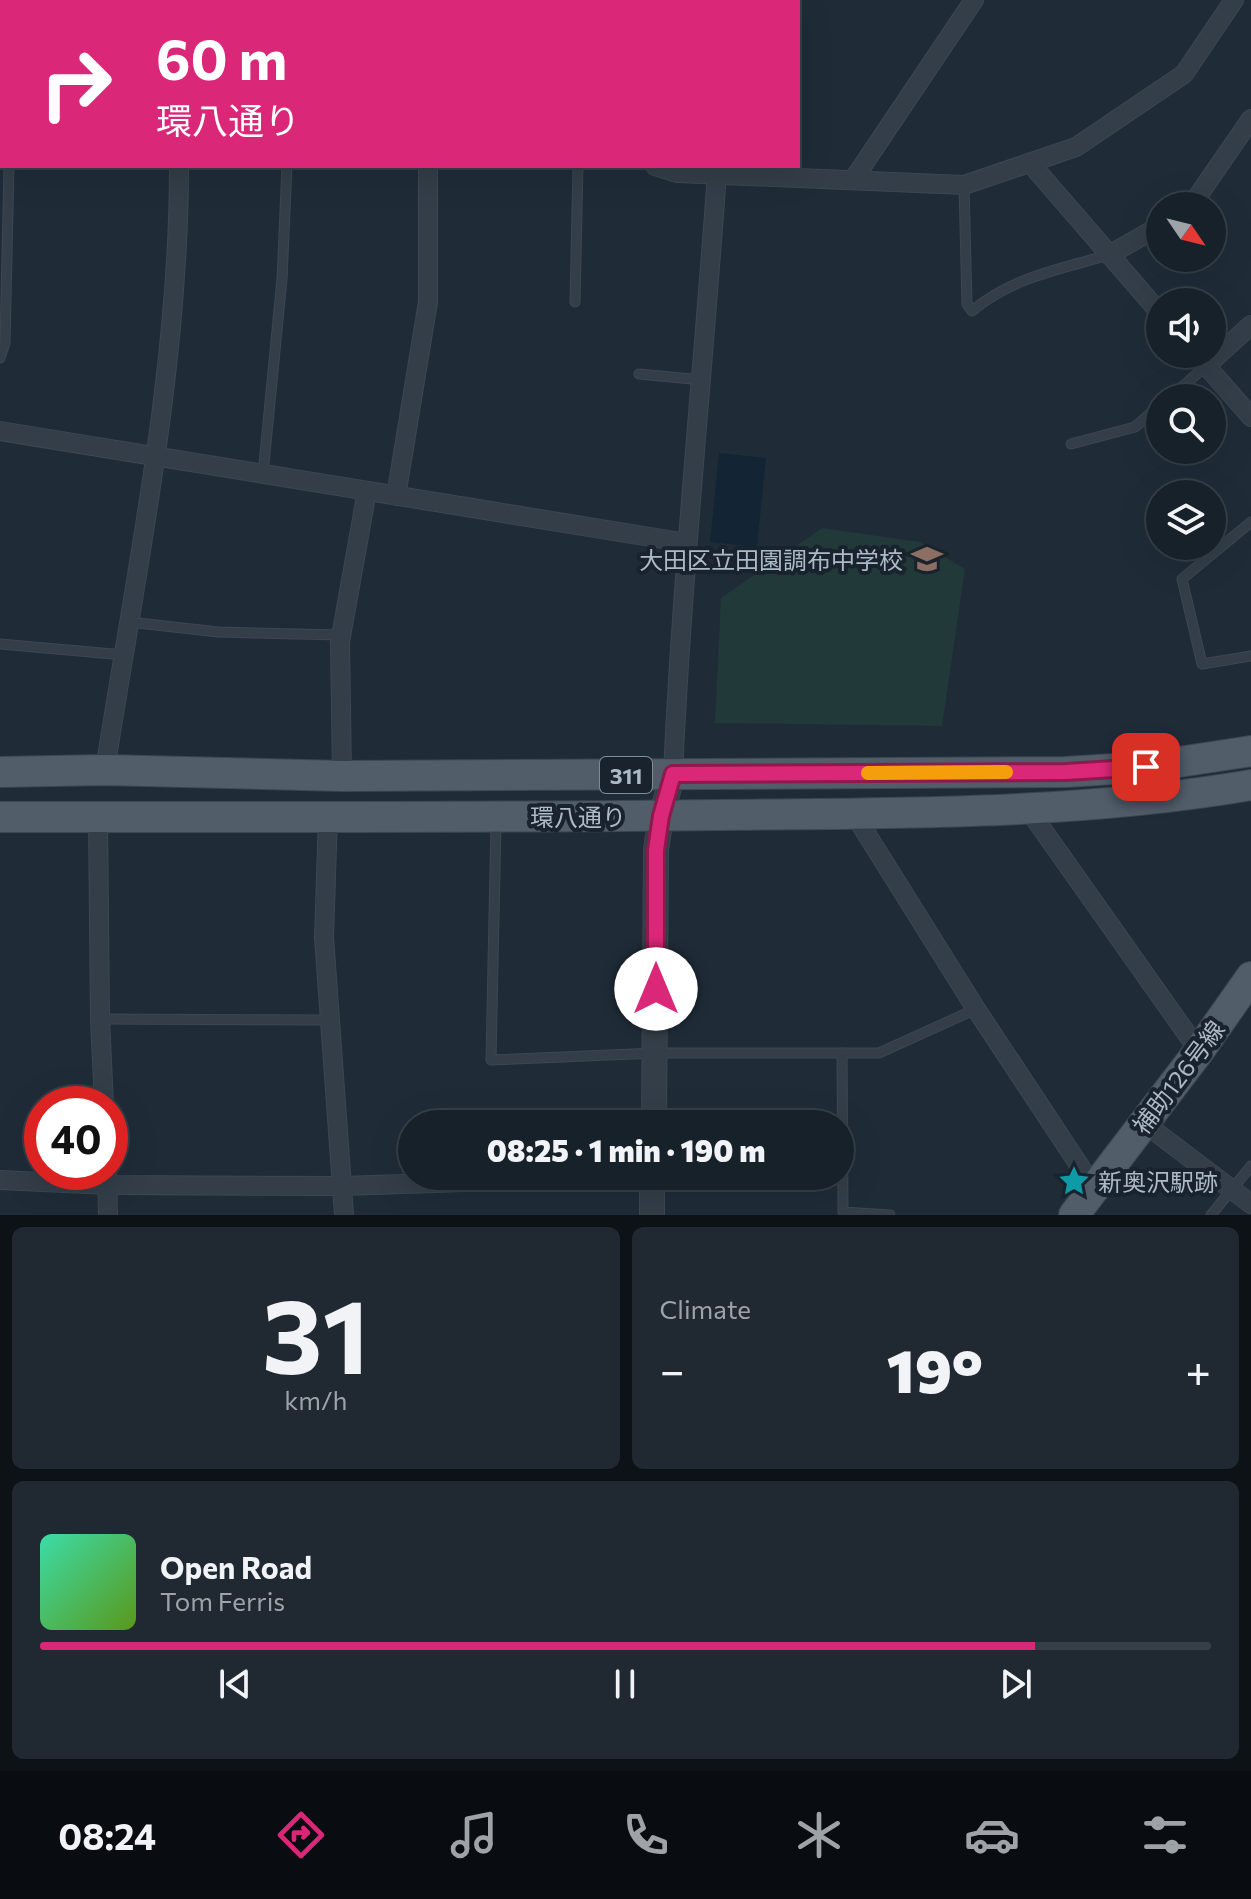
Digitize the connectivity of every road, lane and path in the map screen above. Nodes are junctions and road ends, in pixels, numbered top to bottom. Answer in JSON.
{"nodes":[{"id":1,"x":974,"y":0,"type":"edge"},
{"id":2,"x":1234,"y":0,"type":"edge"},
{"id":3,"x":1251,"y":119,"type":"edge"},
{"id":4,"x":1031,"y":164,"type":"junction"},
{"id":5,"x":9,"y":168,"type":"edge"},
{"id":6,"x":179,"y":168,"type":"edge"},
{"id":7,"x":287,"y":168,"type":"edge"},
{"id":8,"x":428,"y":168,"type":"edge"},
{"id":9,"x":578,"y":168,"type":"edge"},
{"id":10,"x":661,"y":168,"type":"edge"},
{"id":11,"x":717,"y":173,"type":"junction"},
{"id":12,"x":853,"y":180,"type":"junction"},
{"id":13,"x":964,"y":185,"type":"junction"},
{"id":14,"x":1201,"y":192,"type":"edge"},
{"id":15,"x":1146,"y":234,"type":"edge"},
{"id":16,"x":1109,"y":255,"type":"junction"},
{"id":17,"x":1146,"y":297,"type":"edge"},
{"id":18,"x":575,"y":302,"type":"dead end"},
{"id":19,"x":1251,"y":325,"type":"edge"},
{"id":20,"x":1226,"y":342,"type":"edge"},
{"id":21,"x":0,"y":358,"type":"edge"},
{"id":22,"x":1194,"y":368,"type":"edge"},
{"id":23,"x":1208,"y":368,"type":"edge"},
{"id":24,"x":639,"y":374,"type":"dead end"},
{"id":25,"x":702,"y":380,"type":"junction"},
{"id":26,"x":1181,"y":384,"type":"edge"},
{"id":27,"x":1146,"y":417,"type":"edge"},
{"id":28,"x":1251,"y":417,"type":"edge"},
{"id":29,"x":0,"y":431,"type":"edge"},
{"id":30,"x":1071,"y":444,"type":"dead end"},
{"id":31,"x":156,"y":457,"type":"junction"},
{"id":32,"x":263,"y":474,"type":"junction"},
{"id":33,"x":367,"y":491,"type":"junction"},
{"id":34,"x":396,"y":496,"type":"junction"},
{"id":35,"x":1251,"y":522,"type":"edge"},
{"id":36,"x":687,"y":543,"type":"junction"},
{"id":37,"x":129,"y":622,"type":"junction"},
{"id":38,"x":341,"y":635,"type":"junction"},
{"id":39,"x":0,"y":644,"type":"edge"},
{"id":40,"x":124,"y":655,"type":"junction"},
{"id":41,"x":1251,"y":656,"type":"edge"},
{"id":42,"x":1251,"y":751,"type":"edge"},
{"id":43,"x":105,"y":770,"type":"junction"},
{"id":44,"x":0,"y":772,"type":"edge"},
{"id":45,"x":673,"y":774,"type":"junction"},
{"id":46,"x":342,"y":776,"type":"junction"},
{"id":47,"x":1251,"y":785,"type":"edge"},
{"id":48,"x":1028,"y":809,"type":"junction"},
{"id":49,"x":854,"y":814,"type":"junction"},
{"id":50,"x":328,"y":816,"type":"junction"},
{"id":51,"x":496,"y":816,"type":"junction"},
{"id":52,"x":661,"y":816,"type":"junction"},
{"id":53,"x":0,"y":817,"type":"edge"},
{"id":54,"x":98,"y":817,"type":"junction"},
{"id":55,"x":1251,"y":977,"type":"edge"},
{"id":56,"x":976,"y":1009,"type":"junction"},
{"id":57,"x":100,"y":1019,"type":"junction"},
{"id":58,"x":329,"y":1020,"type":"junction"},
{"id":59,"x":1199,"y":1051,"type":"junction"},
{"id":60,"x":656,"y":1053,"type":"junction"},
{"id":61,"x":842,"y":1053,"type":"junction"},
{"id":62,"x":103,"y":1086,"type":"edge"},
{"id":63,"x":654,"y":1110,"type":"edge"},
{"id":64,"x":1144,"y":1123,"type":"junction"},
{"id":65,"x":1251,"y":1166,"type":"edge"},
{"id":66,"x":0,"y":1180,"type":"edge"},
{"id":67,"x":24,"y":1180,"type":"edge"},
{"id":68,"x":128,"y":1180,"type":"edge"},
{"id":69,"x":398,"y":1184,"type":"edge"},
{"id":70,"x":342,"y":1186,"type":"junction"},
{"id":71,"x":1095,"y":1189,"type":"junction"},
{"id":72,"x":107,"y":1190,"type":"edge"},
{"id":73,"x":650,"y":1190,"type":"edge"},
{"id":74,"x":1232,"y":1190,"type":"junction"},
{"id":75,"x":1251,"y":1204,"type":"edge"},
{"id":76,"x":108,"y":1215,"type":"edge"},
{"id":77,"x":344,"y":1215,"type":"edge"},
{"id":78,"x":652,"y":1215,"type":"edge"},
{"id":79,"x":890,"y":1215,"type":"edge"},
{"id":80,"x":1074,"y":1215,"type":"edge"},
{"id":81,"x":1211,"y":1215,"type":"edge"}],
"edges":[{"from":1,"to":12,"type":"street"},
{"from":2,"to":4,"type":"street"},
{"from":3,"to":14,"type":"street"},
{"from":4,"to":13,"type":"street"},
{"from":4,"to":16,"type":"street"},
{"from":5,"to":21,"type":"lane"},
{"from":6,"to":31,"type":"street"},
{"from":7,"to":32,"type":"lane"},
{"from":8,"to":34,"type":"street"},
{"from":9,"to":18,"type":"lane"},
{"from":10,"to":11,"type":"street"},
{"from":11,"to":12,"type":"street"},
{"from":11,"to":25,"type":"street"},
{"from":12,"to":13,"type":"street"},
{"from":13,"to":16,"type":"lane"},
{"from":15,"to":16,"type":"street"},
{"from":16,"to":17,"type":"street"},
{"from":19,"to":20,"type":"street"},
{"from":22,"to":26,"type":"lane"},
{"from":23,"to":28,"type":"street"},
{"from":24,"to":25,"type":"lane"},
{"from":25,"to":36,"type":"street"},
{"from":27,"to":30,"type":"lane"},
{"from":29,"to":31,"type":"street"},
{"from":31,"to":32,"type":"street"},
{"from":31,"to":37,"type":"street"},
{"from":32,"to":33,"type":"street"},
{"from":33,"to":34,"type":"street"},
{"from":33,"to":38,"type":"street"},
{"from":34,"to":36,"type":"street"},
{"from":35,"to":41,"type":"lane"},
{"from":36,"to":45,"type":"street"},
{"from":37,"to":38,"type":"lane"},
{"from":37,"to":40,"type":"street"},
{"from":38,"to":46,"type":"street"},
{"from":39,"to":40,"type":"lane"},
{"from":40,"to":43,"type":"street"},
{"from":42,"to":45,"type":"main road","name":"環八通り","number":"311"},
{"from":43,"to":44,"type":"main road","name":"環八通り","number":"311"},
{"from":43,"to":46,"type":"main road","name":"環八通り","number":"311"},
{"from":45,"to":46,"type":"main road","name":"環八通り","number":"311"},
{"from":45,"to":52,"type":"street"},
{"from":47,"to":48,"type":"main road","name":"環八通り","number":"311"},
{"from":48,"to":49,"type":"main road","name":"環八通り","number":"311"},
{"from":48,"to":59,"type":"street"},
{"from":49,"to":52,"type":"main road","name":"環八通り","number":"311"},
{"from":49,"to":56,"type":"street"},
{"from":50,"to":51,"type":"main road","name":"環八通り","number":"311"},
{"from":50,"to":54,"type":"main road","name":"環八通り","number":"311"},
{"from":50,"to":58,"type":"street"},
{"from":51,"to":52,"type":"main road","name":"環八通り","number":"311"},
{"from":51,"to":60,"type":"lane"},
{"from":52,"to":60,"type":"street"},
{"from":53,"to":54,"type":"main road","name":"環八通り","number":"311"},
{"from":54,"to":57,"type":"street"},
{"from":55,"to":59,"type":"main road","name":"補助126号線"},
{"from":56,"to":61,"type":"lane"},
{"from":56,"to":71,"type":"street"},
{"from":57,"to":58,"type":"lane"},
{"from":57,"to":62,"type":"street"},
{"from":58,"to":70,"type":"street"},
{"from":59,"to":64,"type":"main road","name":"補助126号線"},
{"from":60,"to":61,"type":"lane"},
{"from":60,"to":63,"type":"street"},
{"from":61,"to":79,"type":"lane"},
{"from":64,"to":71,"type":"main road","name":"補助126号線"},
{"from":64,"to":74,"type":"street"},
{"from":65,"to":74,"type":"lane"},
{"from":66,"to":67,"type":"street"},
{"from":68,"to":70,"type":"street"},
{"from":69,"to":70,"type":"street"},
{"from":70,"to":77,"type":"street"},
{"from":71,"to":80,"type":"main road","name":"補助126号線"},
{"from":72,"to":76,"type":"street"},
{"from":73,"to":78,"type":"street"},
{"from":74,"to":75,"type":"street"},
{"from":74,"to":81,"type":"lane"}]}
